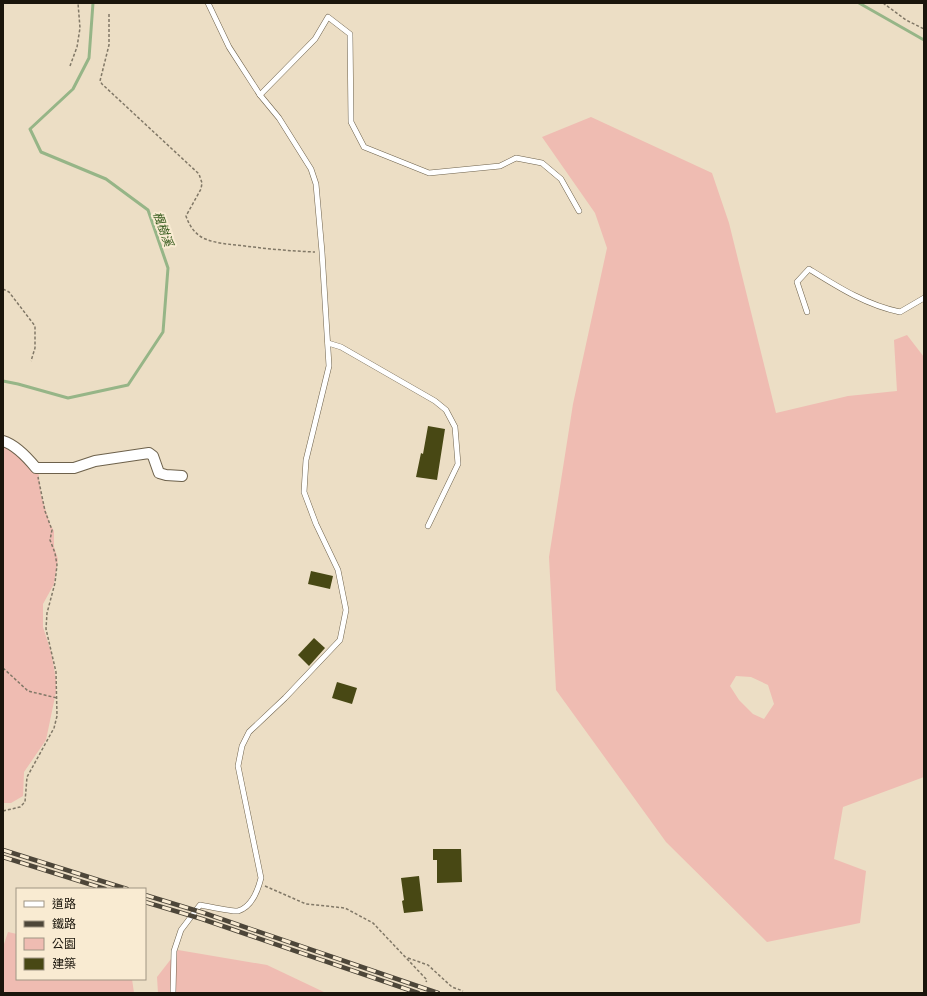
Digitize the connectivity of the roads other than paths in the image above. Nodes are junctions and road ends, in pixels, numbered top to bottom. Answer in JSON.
{"nodes":[{"id":1,"x":208,"y":3,"type":"edge"},
{"id":2,"x":260,"y":95,"type":"junction"},
{"id":3,"x":579,"y":211,"type":"dead end"},
{"id":4,"x":924,"y":298,"type":"edge"},
{"id":5,"x":807,"y":312,"type":"dead end"},
{"id":6,"x":328,"y":343,"type":"junction"},
{"id":7,"x":3,"y":441,"type":"edge"},
{"id":8,"x":182,"y":476,"type":"dead end"},
{"id":9,"x":428,"y":526,"type":"dead end"},
{"id":10,"x":173,"y":993,"type":"edge"}],
"edges":[{"from":1,"to":2,"type":"lane"},
{"from":2,"to":3,"type":"lane"},
{"from":2,"to":6,"type":"lane"},
{"from":4,"to":5,"type":"lane"},
{"from":6,"to":9,"type":"lane"},
{"from":6,"to":10,"type":"lane"},
{"from":7,"to":8,"type":"street"}]}
